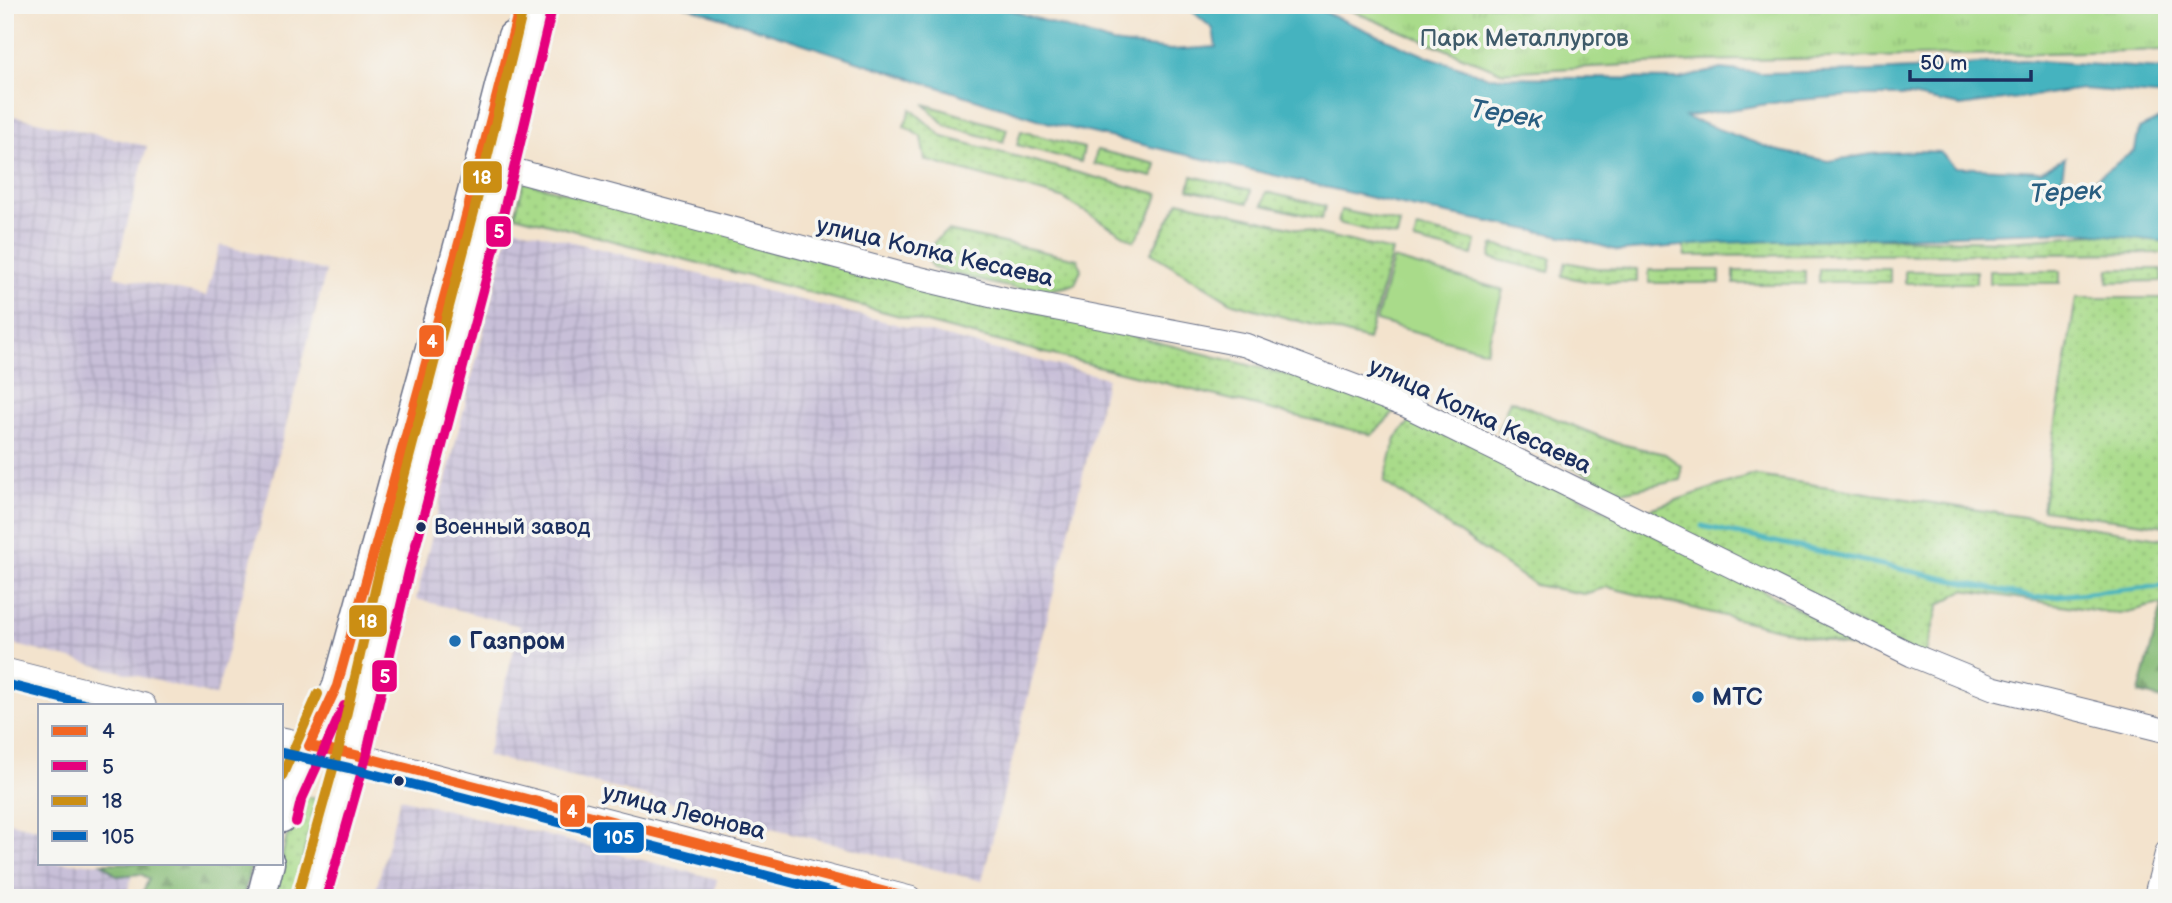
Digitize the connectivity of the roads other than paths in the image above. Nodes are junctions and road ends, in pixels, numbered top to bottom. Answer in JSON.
{"nodes":[{"id":1,"x":520,"y":5,"type":"edge"},
{"id":2,"x":538,"y":5,"type":"edge"},
{"id":3,"x":499,"y":166,"type":"junction"},
{"id":4,"x":5,"y":670,"type":"edge"},
{"id":5,"x":140,"y":704,"type":"edge"},
{"id":6,"x":2167,"y":730,"type":"edge"},
{"id":7,"x":284,"y":740,"type":"edge"},
{"id":8,"x":309,"y":746,"type":"junction"},
{"id":9,"x":352,"y":754,"type":"junction"},
{"id":10,"x":284,"y":811,"type":"edge"},
{"id":11,"x":2167,"y":852,"type":"edge"},
{"id":12,"x":270,"y":864,"type":"edge"},
{"id":13,"x":261,"y":898,"type":"edge"},
{"id":14,"x":311,"y":898,"type":"edge"},
{"id":15,"x":910,"y":898,"type":"edge"},
{"id":16,"x":2155,"y":898,"type":"edge"}],
"edges":[{"from":1,"to":8,"type":"main road"},
{"from":2,"to":3,"type":"main road"},
{"from":3,"to":6,"type":"street","name":"улица Колка Кесаева"},
{"from":3,"to":9,"type":"main road"},
{"from":4,"to":5,"type":"street"},
{"from":7,"to":8,"type":"street","name":"улица Леонова"},
{"from":8,"to":9,"type":"street","name":"улица Леонова"},
{"from":8,"to":10,"type":"main road"},
{"from":9,"to":14,"type":"main road"},
{"from":9,"to":15,"type":"street","name":"улица Леонова"},
{"from":11,"to":16,"type":"street"},
{"from":12,"to":13,"type":"main road"}]}
